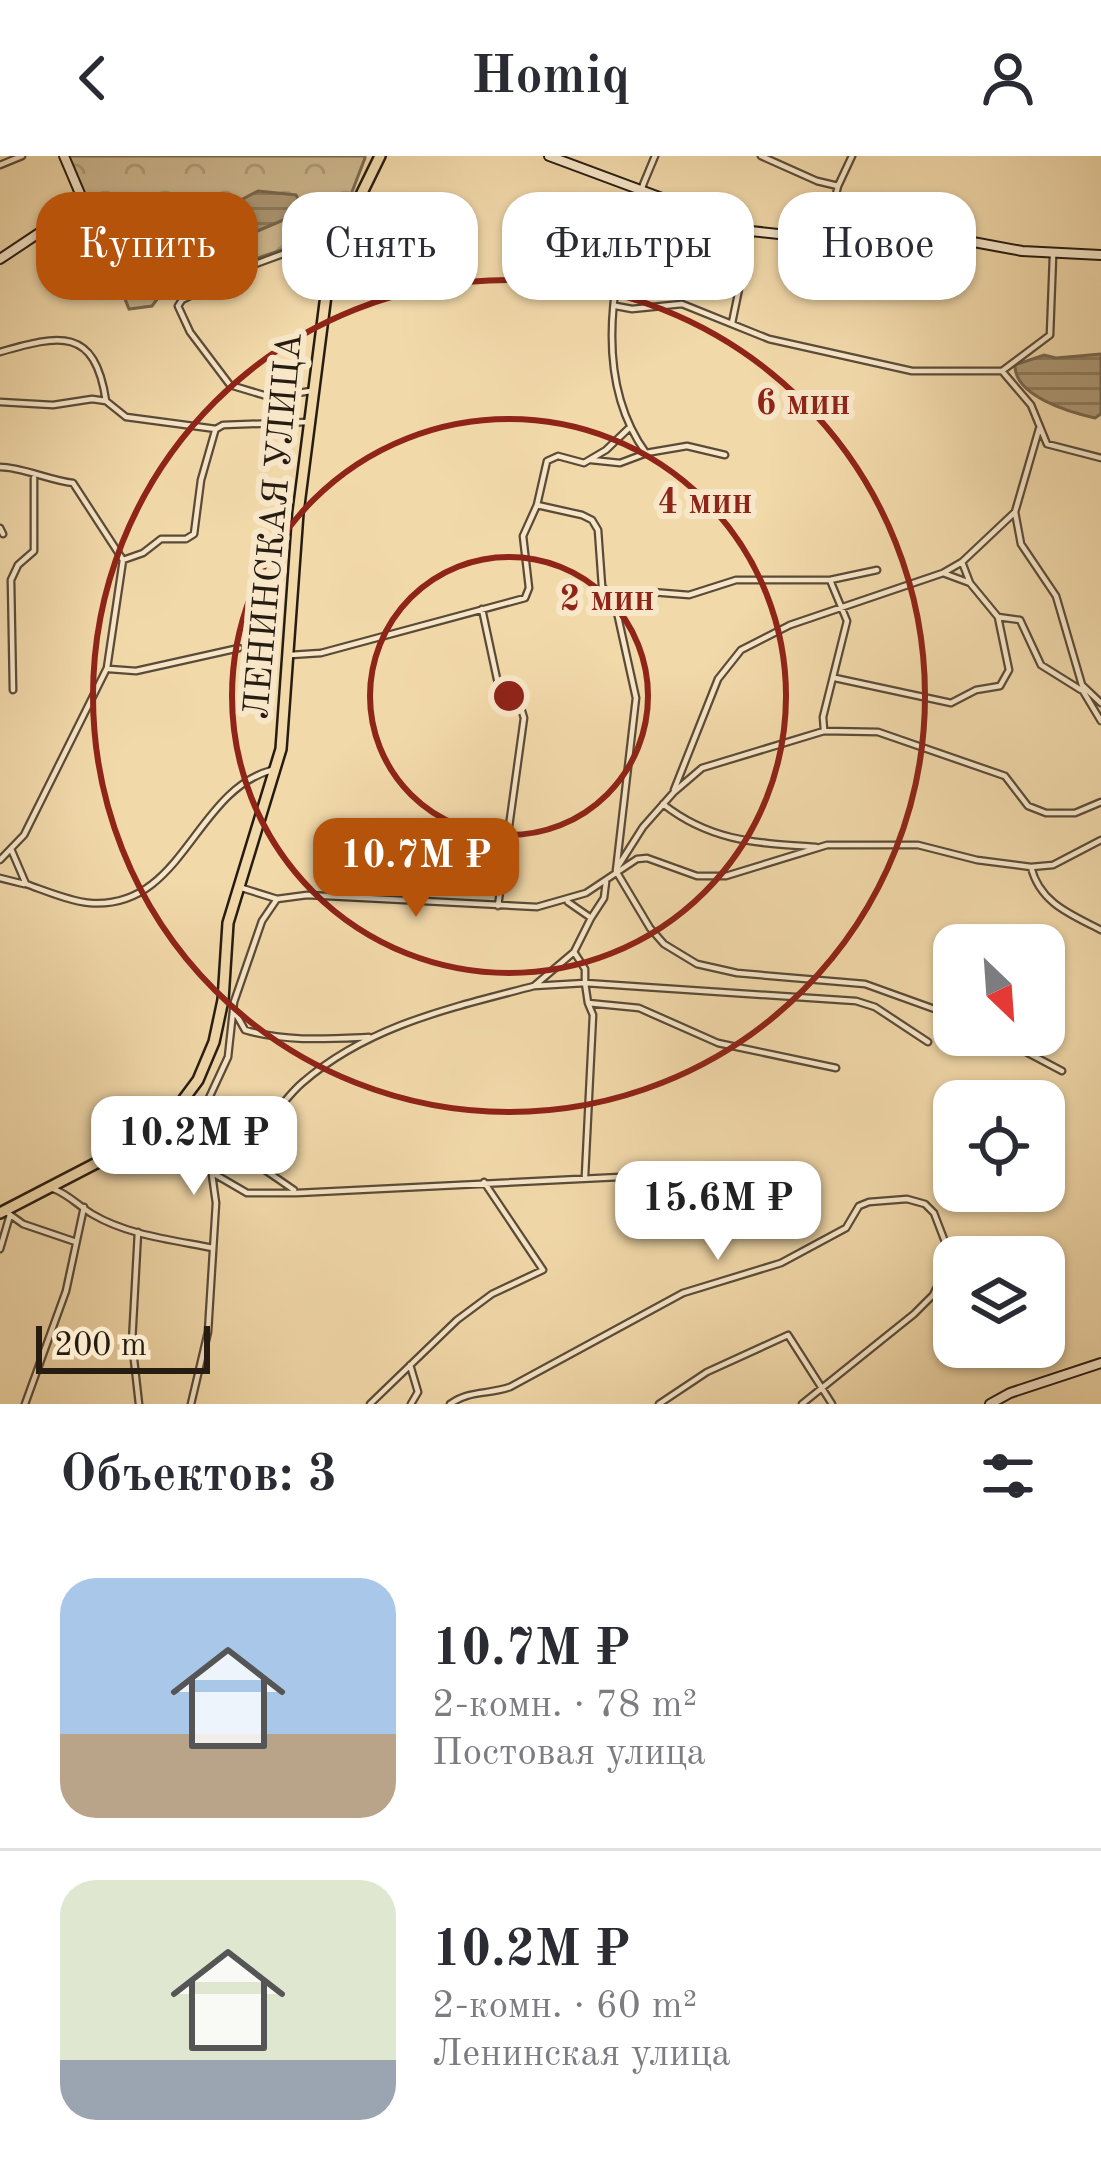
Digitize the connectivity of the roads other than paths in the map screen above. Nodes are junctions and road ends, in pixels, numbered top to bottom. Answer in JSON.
{"nodes":[{"id":1,"x":22,"y":156,"type":"edge"},
{"id":2,"x":64,"y":156,"type":"edge"},
{"id":3,"x":380,"y":156,"type":"edge"},
{"id":4,"x":549,"y":156,"type":"edge"},
{"id":5,"x":655,"y":156,"type":"edge"},
{"id":6,"x":761,"y":156,"type":"edge"},
{"id":7,"x":852,"y":156,"type":"edge"},
{"id":8,"x":0,"y":165,"type":"edge"},
{"id":9,"x":838,"y":186,"type":"junction"},
{"id":10,"x":640,"y":190,"type":"junction"},
{"id":11,"x":362,"y":192,"type":"edge"},
{"id":12,"x":645,"y":192,"type":"edge"},
{"id":13,"x":837,"y":192,"type":"edge"},
{"id":14,"x":976,"y":241,"type":"edge"},
{"id":15,"x":1053,"y":254,"type":"junction"},
{"id":16,"x":282,"y":255,"type":"edge"},
{"id":17,"x":1101,"y":255,"type":"edge"},
{"id":18,"x":0,"y":260,"type":"edge"},
{"id":19,"x":325,"y":300,"type":"edge"},
{"id":20,"x":738,"y":300,"type":"edge"},
{"id":21,"x":616,"y":306,"type":"junction"},
{"id":22,"x":733,"y":323,"type":"junction"},
{"id":23,"x":0,"y":352,"type":"edge"},
{"id":24,"x":1002,"y":371,"type":"junction"},
{"id":25,"x":311,"y":391,"type":"junction"},
{"id":26,"x":106,"y":401,"type":"junction"},
{"id":27,"x":0,"y":402,"type":"edge"},
{"id":28,"x":308,"y":422,"type":"junction"},
{"id":29,"x":628,"y":428,"type":"junction"},
{"id":30,"x":215,"y":429,"type":"junction"},
{"id":31,"x":1039,"y":430,"type":"junction"},
{"id":32,"x":646,"y":453,"type":"junction"},
{"id":33,"x":725,"y":455,"type":"dead end"},
{"id":34,"x":1101,"y":458,"type":"edge"},
{"id":35,"x":591,"y":460,"type":"junction"},
{"id":36,"x":0,"y":467,"type":"edge"},
{"id":37,"x":34,"y":478,"type":"junction"},
{"id":38,"x":537,"y":505,"type":"junction"},
{"id":39,"x":1015,"y":512,"type":"junction"},
{"id":40,"x":123,"y":560,"type":"junction"},
{"id":41,"x":962,"y":562,"type":"junction"},
{"id":42,"x":877,"y":570,"type":"dead end"},
{"id":43,"x":943,"y":573,"type":"junction"},
{"id":44,"x":830,"y":580,"type":"junction"},
{"id":45,"x":970,"y":584,"type":"junction"},
{"id":46,"x":615,"y":603,"type":"junction"},
{"id":47,"x":482,"y":608,"type":"junction"},
{"id":48,"x":843,"y":609,"type":"junction"},
{"id":49,"x":998,"y":616,"type":"junction"},
{"id":50,"x":239,"y":648,"type":"dead end"},
{"id":51,"x":290,"y":655,"type":"junction"},
{"id":52,"x":106,"y":668,"type":"junction"},
{"id":53,"x":835,"y":679,"type":"junction"},
{"id":54,"x":1082,"y":688,"type":"junction"},
{"id":55,"x":13,"y":691,"type":"dead end"},
{"id":56,"x":1101,"y":703,"type":"edge"},
{"id":57,"x":1101,"y":721,"type":"edge"},
{"id":58,"x":824,"y":730,"type":"junction"},
{"id":59,"x":278,"y":768,"type":"junction"},
{"id":60,"x":674,"y":792,"type":"junction"},
{"id":61,"x":1101,"y":802,"type":"edge"},
{"id":62,"x":663,"y":804,"type":"junction"},
{"id":63,"x":1101,"y":840,"type":"edge"},
{"id":64,"x":817,"y":848,"type":"junction"},
{"id":65,"x":11,"y":849,"type":"junction"},
{"id":66,"x":0,"y":860,"type":"edge"},
{"id":67,"x":1031,"y":867,"type":"junction"},
{"id":68,"x":616,"y":871,"type":"junction"},
{"id":69,"x":0,"y":878,"type":"edge"},
{"id":70,"x":606,"y":882,"type":"junction"},
{"id":71,"x":26,"y":884,"type":"junction"},
{"id":72,"x":238,"y":887,"type":"junction"},
{"id":73,"x":277,"y":899,"type":"junction"},
{"id":74,"x":566,"y":900,"type":"junction"},
{"id":75,"x":498,"y":906,"type":"junction"},
{"id":76,"x":591,"y":918,"type":"junction"},
{"id":77,"x":1101,"y":930,"type":"edge"},
{"id":78,"x":574,"y":952,"type":"junction"},
{"id":79,"x":585,"y":983,"type":"junction"},
{"id":80,"x":534,"y":986,"type":"junction"},
{"id":81,"x":229,"y":1001,"type":"junction"},
{"id":82,"x":587,"y":1003,"type":"junction"},
{"id":83,"x":933,"y":1008,"type":"edge"},
{"id":84,"x":232,"y":1030,"type":"junction"},
{"id":85,"x":369,"y":1036,"type":"junction"},
{"id":86,"x":214,"y":1042,"type":"junction"},
{"id":87,"x":928,"y":1042,"type":"dead end"},
{"id":88,"x":1041,"y":1056,"type":"edge"},
{"id":89,"x":836,"y":1068,"type":"dead end"},
{"id":90,"x":1062,"y":1071,"type":"dead end"},
{"id":91,"x":203,"y":1111,"type":"junction"},
{"id":92,"x":259,"y":1133,"type":"junction"},
{"id":93,"x":209,"y":1141,"type":"junction"},
{"id":94,"x":137,"y":1142,"type":"junction"},
{"id":95,"x":173,"y":1144,"type":"junction"},
{"id":96,"x":211,"y":1172,"type":"junction"},
{"id":97,"x":585,"y":1178,"type":"junction"},
{"id":98,"x":742,"y":1179,"type":"dead end"},
{"id":99,"x":484,"y":1182,"type":"junction"},
{"id":100,"x":47,"y":1187,"type":"junction"},
{"id":101,"x":297,"y":1193,"type":"junction"},
{"id":102,"x":84,"y":1207,"type":"junction"},
{"id":103,"x":4,"y":1212,"type":"edge"},
{"id":104,"x":138,"y":1232,"type":"junction"},
{"id":105,"x":76,"y":1242,"type":"junction"},
{"id":106,"x":213,"y":1248,"type":"junction"},
{"id":107,"x":0,"y":1249,"type":"edge"},
{"id":108,"x":409,"y":1363,"type":"junction"},
{"id":109,"x":1101,"y":1364,"type":"edge"},
{"id":110,"x":823,"y":1388,"type":"junction"},
{"id":111,"x":25,"y":1404,"type":"edge"},
{"id":112,"x":139,"y":1404,"type":"edge"},
{"id":113,"x":190,"y":1404,"type":"edge"},
{"id":114,"x":370,"y":1404,"type":"edge"},
{"id":115,"x":411,"y":1404,"type":"edge"},
{"id":116,"x":450,"y":1404,"type":"edge"},
{"id":117,"x":659,"y":1404,"type":"edge"},
{"id":118,"x":802,"y":1404,"type":"edge"},
{"id":119,"x":832,"y":1404,"type":"edge"},
{"id":120,"x":990,"y":1404,"type":"edge"}],
"edges":[{"from":1,"to":8,"type":"street"},
{"from":2,"to":18,"type":"street"},
{"from":3,"to":11,"type":"main road","name":"ЛЕНИНСКАЯ УЛИЦА"},
{"from":4,"to":10,"type":"street"},
{"from":5,"to":10,"type":"street"},
{"from":6,"to":9,"type":"street"},
{"from":7,"to":9,"type":"street"},
{"from":9,"to":13,"type":"street"},
{"from":10,"to":12,"type":"street"},
{"from":10,"to":21,"type":"street"},
{"from":14,"to":15,"type":"street"},
{"from":15,"to":17,"type":"street"},
{"from":15,"to":24,"type":"street"},
{"from":16,"to":25,"type":"street"},
{"from":19,"to":25,"type":"main road","name":"ЛЕНИНСКАЯ УЛИЦА"},
{"from":20,"to":22,"type":"street"},
{"from":21,"to":22,"type":"street"},
{"from":21,"to":29,"type":"street"},
{"from":22,"to":24,"type":"street"},
{"from":23,"to":26,"type":"street"},
{"from":24,"to":31,"type":"street"},
{"from":25,"to":28,"type":"main road","name":"ЛЕНИНСКАЯ УЛИЦА"},
{"from":26,"to":27,"type":"street"},
{"from":26,"to":30,"type":"street"},
{"from":28,"to":30,"type":"street"},
{"from":28,"to":51,"type":"main road","name":"ЛЕНИНСКАЯ УЛИЦА"},
{"from":29,"to":32,"type":"street"},
{"from":29,"to":35,"type":"street"},
{"from":30,"to":40,"type":"street"},
{"from":31,"to":34,"type":"street"},
{"from":31,"to":39,"type":"street"},
{"from":32,"to":33,"type":"street"},
{"from":32,"to":35,"type":"street"},
{"from":35,"to":38,"type":"street"},
{"from":36,"to":37,"type":"street"},
{"from":37,"to":40,"type":"street"},
{"from":37,"to":55,"type":"street"},
{"from":38,"to":46,"type":"street"},
{"from":38,"to":47,"type":"street"},
{"from":39,"to":41,"type":"street"},
{"from":39,"to":54,"type":"street"},
{"from":40,"to":52,"type":"street"},
{"from":41,"to":43,"type":"street"},
{"from":41,"to":45,"type":"street"},
{"from":42,"to":44,"type":"street"},
{"from":43,"to":45,"type":"street"},
{"from":43,"to":48,"type":"street"},
{"from":44,"to":46,"type":"street"},
{"from":44,"to":48,"type":"street"},
{"from":45,"to":49,"type":"street"},
{"from":46,"to":68,"type":"street"},
{"from":47,"to":51,"type":"street"},
{"from":47,"to":75,"type":"street"},
{"from":48,"to":53,"type":"street"},
{"from":48,"to":60,"type":"street"},
{"from":49,"to":53,"type":"street"},
{"from":49,"to":54,"type":"street"},
{"from":50,"to":52,"type":"street"},
{"from":51,"to":59,"type":"main road","name":"ЛЕНИНСКАЯ УЛИЦА"},
{"from":52,"to":65,"type":"street"},
{"from":53,"to":58,"type":"street"},
{"from":54,"to":56,"type":"street"},
{"from":54,"to":57,"type":"street"},
{"from":58,"to":60,"type":"street"},
{"from":58,"to":61,"type":"street"},
{"from":59,"to":71,"type":"street","name":"ЛЕНИНСКАЯ УЛИЦА"},
{"from":59,"to":72,"type":"main road","name":"ЛЕНИНСКАЯ УЛИЦА"},
{"from":60,"to":62,"type":"street"},
{"from":62,"to":64,"type":"street"},
{"from":62,"to":68,"type":"street"},
{"from":63,"to":67,"type":"street"},
{"from":64,"to":67,"type":"street"},
{"from":64,"to":68,"type":"street"},
{"from":65,"to":66,"type":"street"},
{"from":65,"to":71,"type":"street"},
{"from":67,"to":77,"type":"street"},
{"from":68,"to":70,"type":"street"},
{"from":68,"to":83,"type":"street"},
{"from":69,"to":71,"type":"street","name":"ЛЕНИНСКАЯ УЛИЦА"},
{"from":70,"to":74,"type":"street"},
{"from":70,"to":76,"type":"street"},
{"from":72,"to":73,"type":"street"},
{"from":72,"to":81,"type":"main road","name":"ЛЕНИНСКАЯ УЛИЦА"},
{"from":73,"to":75,"type":"street"},
{"from":73,"to":81,"type":"street"},
{"from":74,"to":75,"type":"street"},
{"from":74,"to":76,"type":"street"},
{"from":76,"to":78,"type":"street"},
{"from":78,"to":79,"type":"street"},
{"from":78,"to":80,"type":"street"},
{"from":79,"to":80,"type":"street"},
{"from":79,"to":82,"type":"street"},
{"from":79,"to":87,"type":"street"},
{"from":80,"to":85,"type":"street"},
{"from":81,"to":84,"type":"street","name":"ЛЕНИНСКАЯ УЛИЦА"},
{"from":81,"to":85,"type":"street"},
{"from":81,"to":86,"type":"main road"},
{"from":82,"to":89,"type":"street"},
{"from":82,"to":97,"type":"street"},
{"from":84,"to":86,"type":"street"},
{"from":84,"to":91,"type":"street","name":"ЛЕНИНСКАЯ УЛИЦА"},
{"from":85,"to":92,"type":"street"},
{"from":86,"to":94,"type":"main road"},
{"from":88,"to":90,"type":"street"},
{"from":91,"to":93,"type":"street"},
{"from":91,"to":95,"type":"street","name":"ЛЕНИНСКАЯ УЛИЦА"},
{"from":92,"to":93,"type":"street"},
{"from":92,"to":101,"type":"street"},
{"from":93,"to":95,"type":"street"},
{"from":93,"to":96,"type":"street"},
{"from":94,"to":95,"type":"street"},
{"from":94,"to":100,"type":"main road"},
{"from":96,"to":101,"type":"street"},
{"from":96,"to":106,"type":"street"},
{"from":97,"to":98,"type":"street"},
{"from":97,"to":99,"type":"street"},
{"from":99,"to":101,"type":"street"},
{"from":99,"to":108,"type":"street"},
{"from":100,"to":102,"type":"street"},
{"from":100,"to":103,"type":"main road"},
{"from":102,"to":104,"type":"street"},
{"from":102,"to":105,"type":"street"},
{"from":103,"to":105,"type":"street"},
{"from":103,"to":107,"type":"street"},
{"from":104,"to":106,"type":"street"},
{"from":104,"to":112,"type":"street"},
{"from":105,"to":111,"type":"street"},
{"from":106,"to":113,"type":"street"},
{"from":108,"to":114,"type":"street"},
{"from":108,"to":115,"type":"street"},
{"from":109,"to":120,"type":"street"},
{"from":110,"to":116,"type":"street"},
{"from":110,"to":117,"type":"street"},
{"from":110,"to":118,"type":"street"},
{"from":110,"to":119,"type":"street"}]}
